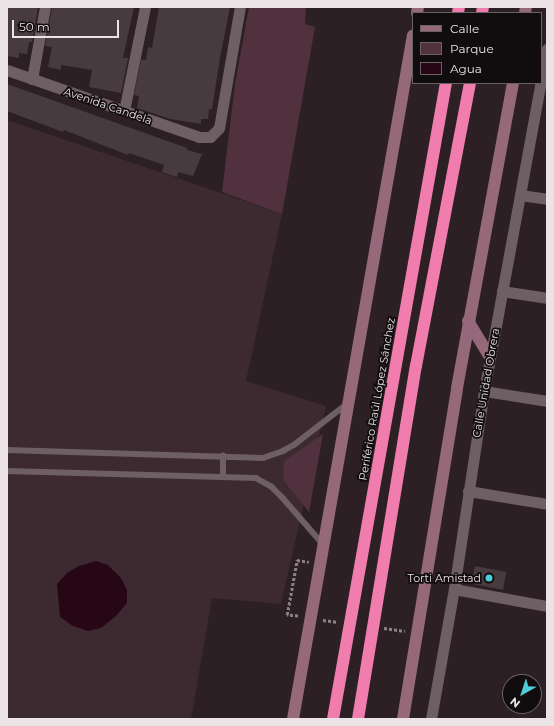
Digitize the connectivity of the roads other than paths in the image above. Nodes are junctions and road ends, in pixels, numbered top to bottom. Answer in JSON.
{"nodes":[{"id":1,"x":45,"y":7,"type":"edge"},
{"id":2,"x":145,"y":7,"type":"edge"},
{"id":3,"x":240,"y":7,"type":"edge"},
{"id":4,"x":412,"y":41,"type":"edge"},
{"id":5,"x":547,"y":49,"type":"edge"},
{"id":6,"x":7,"y":70,"type":"edge"},
{"id":7,"x":32,"y":79,"type":"junction"},
{"id":8,"x":446,"y":84,"type":"edge"},
{"id":9,"x":470,"y":84,"type":"edge"},
{"id":10,"x":513,"y":84,"type":"edge"},
{"id":11,"x":543,"y":96,"type":"edge"},
{"id":12,"x":124,"y":111,"type":"junction"},
{"id":13,"x":520,"y":195,"type":"junction"},
{"id":14,"x":547,"y":199,"type":"edge"},
{"id":15,"x":502,"y":291,"type":"junction"},
{"id":16,"x":547,"y":298,"type":"edge"},
{"id":17,"x":468,"y":321,"type":"junction"},
{"id":18,"x":490,"y":357,"type":"junction"},
{"id":19,"x":484,"y":391,"type":"junction"},
{"id":20,"x":547,"y":401,"type":"edge"},
{"id":21,"x":349,"y":402,"type":"junction"},
{"id":22,"x":7,"y":450,"type":"edge"},
{"id":23,"x":223,"y":456,"type":"junction"},
{"id":24,"x":7,"y":471,"type":"edge"},
{"id":25,"x":223,"y":476,"type":"junction"},
{"id":26,"x":468,"y":491,"type":"junction"},
{"id":27,"x":547,"y":504,"type":"edge"},
{"id":28,"x":324,"y":546,"type":"junction"},
{"id":29,"x":454,"y":589,"type":"junction"},
{"id":30,"x":547,"y":606,"type":"edge"},
{"id":31,"x":293,"y":719,"type":"edge"},
{"id":32,"x":333,"y":719,"type":"edge"},
{"id":33,"x":358,"y":719,"type":"edge"},
{"id":34,"x":403,"y":719,"type":"edge"},
{"id":35,"x":431,"y":719,"type":"edge"}],
"edges":[{"from":1,"to":7,"type":"street"},
{"from":2,"to":12,"type":"street"},
{"from":3,"to":12,"type":"street","name":"Avenida Candela"},
{"from":4,"to":21,"type":"main road"},
{"from":5,"to":11,"type":"street","name":"Calle Unidad Obrera"},
{"from":6,"to":7,"type":"street","name":"Avenida Candela"},
{"from":7,"to":12,"type":"street","name":"Avenida Candela"},
{"from":8,"to":32,"type":"highway","name":"Periférico Raúl López Sánchez"},
{"from":9,"to":33,"type":"highway"},
{"from":10,"to":17,"type":"main road"},
{"from":11,"to":13,"type":"street","name":"Calle Unidad Obrera"},
{"from":13,"to":14,"type":"street"},
{"from":13,"to":15,"type":"street","name":"Calle Unidad Obrera"},
{"from":15,"to":16,"type":"street"},
{"from":15,"to":18,"type":"street","name":"Calle Unidad Obrera"},
{"from":17,"to":18,"type":"main road"},
{"from":17,"to":34,"type":"main road"},
{"from":18,"to":19,"type":"street","name":"Calle Unidad Obrera"},
{"from":19,"to":20,"type":"street"},
{"from":19,"to":26,"type":"street","name":"Calle Unidad Obrera"},
{"from":21,"to":23,"type":"lane"},
{"from":21,"to":28,"type":"main road"},
{"from":22,"to":23,"type":"lane"},
{"from":23,"to":25,"type":"lane"},
{"from":24,"to":25,"type":"lane"},
{"from":25,"to":28,"type":"lane"},
{"from":26,"to":27,"type":"street"},
{"from":26,"to":29,"type":"street","name":"Calle Unidad Obrera"},
{"from":28,"to":31,"type":"main road"},
{"from":29,"to":30,"type":"street"},
{"from":29,"to":35,"type":"street","name":"Calle Unidad Obrera"}]}
